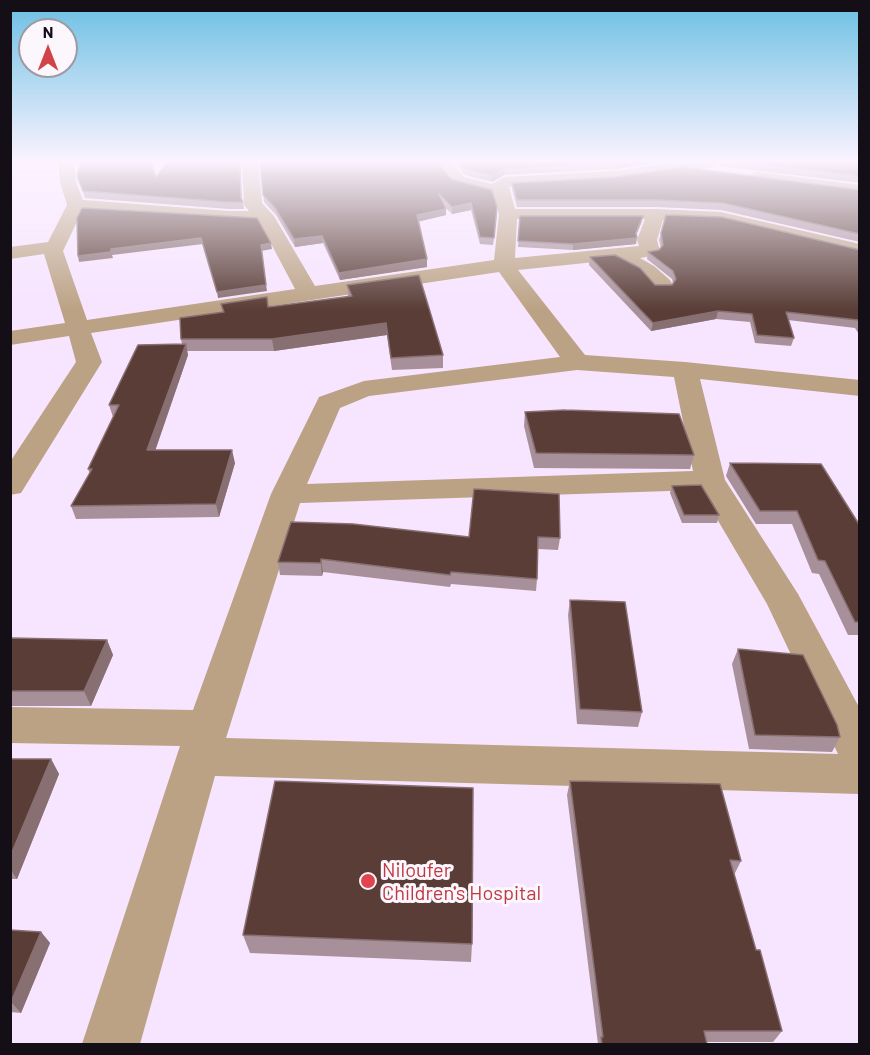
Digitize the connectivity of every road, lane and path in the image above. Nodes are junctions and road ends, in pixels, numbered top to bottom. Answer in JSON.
{"nodes":[{"id":1,"x":73,"y":211,"type":"edge"},
{"id":2,"x":163,"y":211,"type":"edge"},
{"id":3,"x":259,"y":211,"type":"edge"},
{"id":4,"x":508,"y":214,"type":"joint"},
{"id":5,"x":656,"y":214,"type":"junction"},
{"id":6,"x":265,"y":216,"type":"junction"},
{"id":7,"x":54,"y":247,"type":"junction"},
{"id":8,"x":860,"y":250,"type":"edge"},
{"id":9,"x":10,"y":253,"type":"edge"},
{"id":10,"x":617,"y":254,"type":"junction"},
{"id":11,"x":504,"y":265,"type":"junction"},
{"id":12,"x":662,"y":285,"type":"edge"},
{"id":13,"x":308,"y":294,"type":"junction"},
{"id":14,"x":75,"y":321,"type":"junction"},
{"id":15,"x":10,"y":338,"type":"edge"},
{"id":16,"x":577,"y":362,"type":"junction"},
{"id":17,"x":685,"y":370,"type":"junction"},
{"id":18,"x":860,"y":388,"type":"edge"},
{"id":19,"x":19,"y":460,"type":"edge"},
{"id":20,"x":710,"y":480,"type":"junction"},
{"id":21,"x":10,"y":486,"type":"edge"},
{"id":22,"x":287,"y":494,"type":"junction"},
{"id":23,"x":10,"y":725,"type":"edge"},
{"id":24,"x":203,"y":742,"type":"junction"},
{"id":25,"x":860,"y":753,"type":"edge"},
{"id":26,"x":860,"y":774,"type":"edge"},
{"id":27,"x":111,"y":1044,"type":"edge"}],
"edges":[{"from":1,"to":7,"type":"street"},
{"from":2,"to":6,"type":"street"},
{"from":3,"to":6,"type":"street"},
{"from":4,"to":5,"type":"street"},
{"from":4,"to":11,"type":"street"},
{"from":5,"to":8,"type":"street"},
{"from":5,"to":10,"type":"street"},
{"from":6,"to":13,"type":"street"},
{"from":7,"to":9,"type":"street"},
{"from":7,"to":14,"type":"street"},
{"from":10,"to":11,"type":"street"},
{"from":10,"to":12,"type":"street"},
{"from":11,"to":13,"type":"street"},
{"from":11,"to":16,"type":"street"},
{"from":13,"to":14,"type":"street"},
{"from":14,"to":15,"type":"street"},
{"from":14,"to":19,"type":"street"},
{"from":16,"to":17,"type":"street"},
{"from":16,"to":22,"type":"street"},
{"from":17,"to":18,"type":"street"},
{"from":17,"to":20,"type":"street"},
{"from":19,"to":21,"type":"street"},
{"from":20,"to":22,"type":"street"},
{"from":20,"to":25,"type":"street"},
{"from":22,"to":24,"type":"street"},
{"from":23,"to":24,"type":"street"},
{"from":24,"to":26,"type":"street"},
{"from":24,"to":27,"type":"street"}]}
